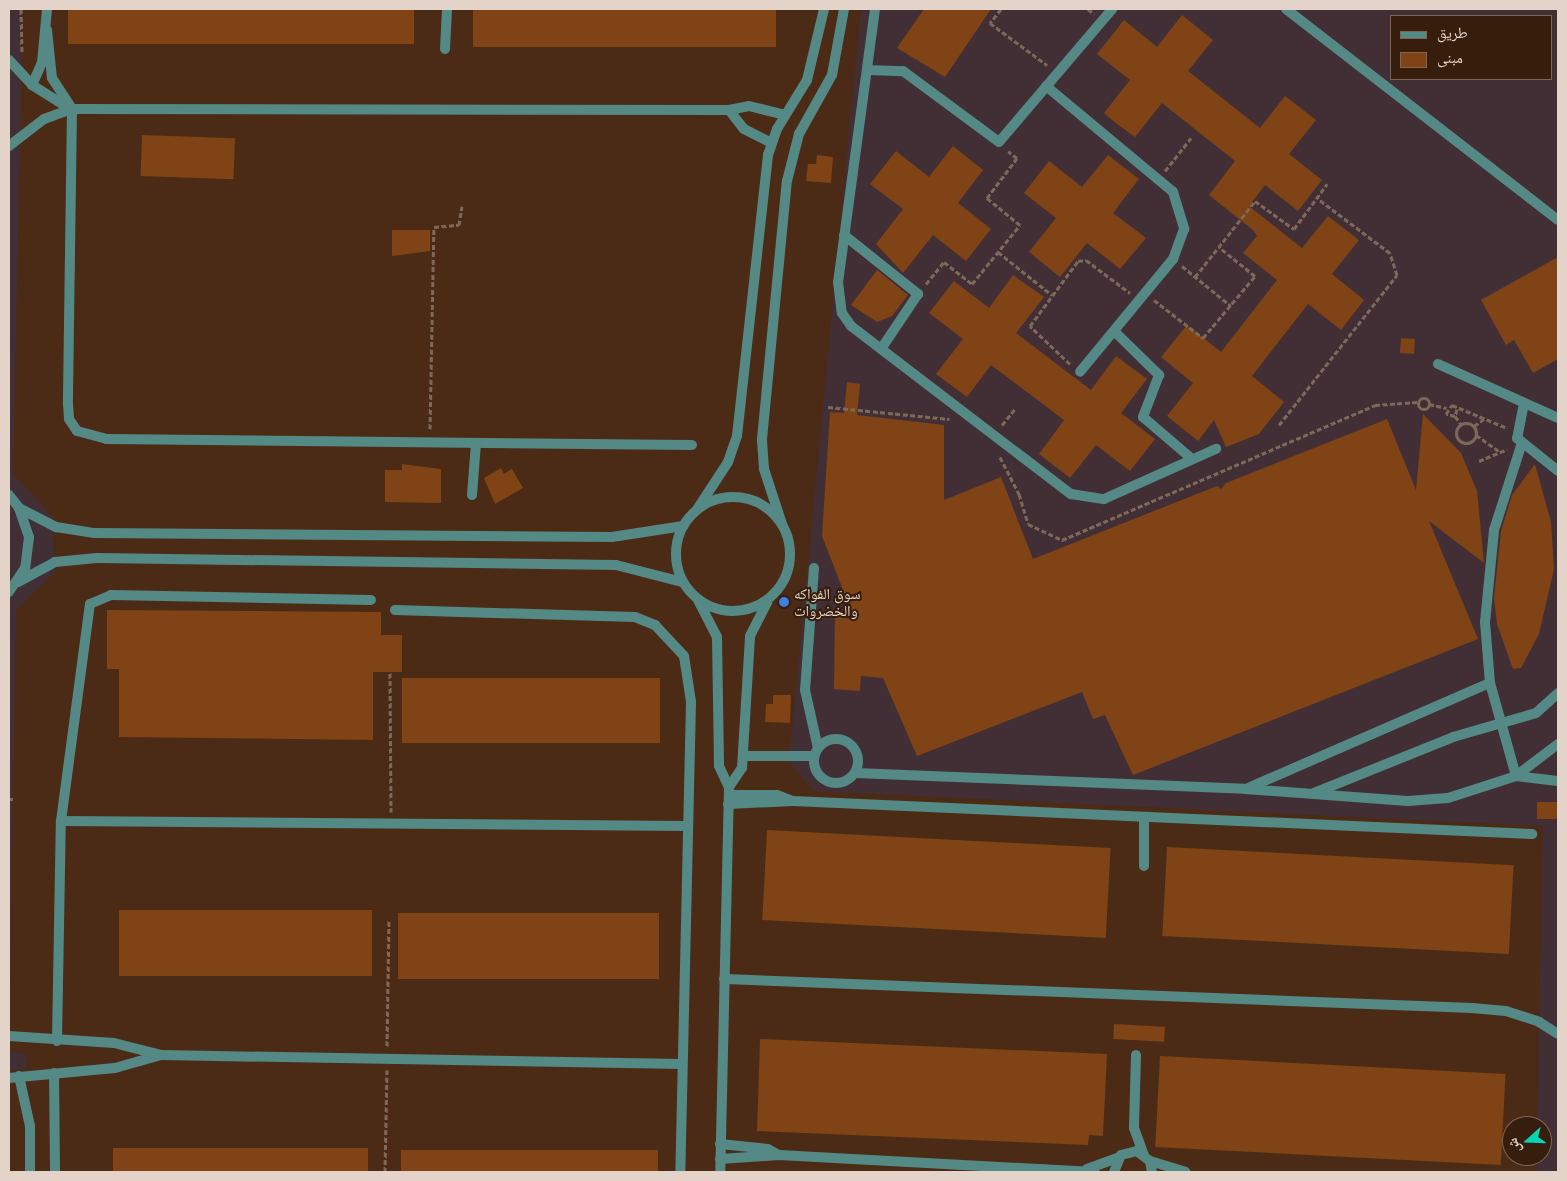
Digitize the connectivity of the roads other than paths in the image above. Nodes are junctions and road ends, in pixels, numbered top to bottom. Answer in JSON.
{"nodes":[{"id":1,"x":47,"y":9,"type":"edge"},
{"id":2,"x":446,"y":9,"type":"edge"},
{"id":3,"x":824,"y":9,"type":"edge"},
{"id":4,"x":844,"y":9,"type":"edge"},
{"id":5,"x":875,"y":9,"type":"edge"},
{"id":6,"x":1112,"y":9,"type":"edge"},
{"id":7,"x":1286,"y":9,"type":"edge"},
{"id":8,"x":46,"y":30,"type":"junction"},
{"id":9,"x":445,"y":49,"type":"dead end"},
{"id":10,"x":9,"y":60,"type":"edge"},
{"id":11,"x":867,"y":70,"type":"junction"},
{"id":12,"x":32,"y":85,"type":"junction"},
{"id":13,"x":1046,"y":86,"type":"junction"},
{"id":14,"x":72,"y":109,"type":"junction"},
{"id":15,"x":728,"y":110,"type":"junction"},
{"id":16,"x":784,"y":115,"type":"junction"},
{"id":17,"x":772,"y":143,"type":"junction"},
{"id":18,"x":9,"y":146,"type":"edge"},
{"id":19,"x":1558,"y":220,"type":"edge"},
{"id":20,"x":844,"y":235,"type":"junction"},
{"id":21,"x":1114,"y":332,"type":"junction"},
{"id":22,"x":881,"y":349,"type":"junction"},
{"id":23,"x":1438,"y":364,"type":"dead end"},
{"id":24,"x":1080,"y":372,"type":"road end"},
{"id":25,"x":1524,"y":403,"type":"junction"},
{"id":26,"x":1558,"y":418,"type":"edge"},
{"id":27,"x":476,"y":443,"type":"junction"},
{"id":28,"x":1522,"y":443,"type":"junction"},
{"id":29,"x":692,"y":445,"type":"dead end"},
{"id":30,"x":1216,"y":449,"type":"dead end"},
{"id":31,"x":1192,"y":459,"type":"junction"},
{"id":32,"x":1558,"y":471,"type":"edge"},
{"id":33,"x":9,"y":495,"type":"edge"},
{"id":34,"x":472,"y":495,"type":"dead end"},
{"id":35,"x":19,"y":508,"type":"junction"},
{"id":36,"x":698,"y":508,"type":"junction"},
{"id":37,"x":782,"y":524,"type":"junction"},
{"id":38,"x":683,"y":526,"type":"junction"},
{"id":39,"x":814,"y":568,"type":"dead end"},
{"id":40,"x":18,"y":582,"type":"junction"},
{"id":41,"x":682,"y":582,"type":"junction"},
{"id":42,"x":9,"y":592,"type":"edge"},
{"id":43,"x":371,"y":600,"type":"dead end"},
{"id":44,"x":698,"y":600,"type":"junction"},
{"id":45,"x":767,"y":601,"type":"junction"},
{"id":46,"x":395,"y":610,"type":"dead end"},
{"id":47,"x":1490,"y":683,"type":"junction"},
{"id":48,"x":1558,"y":693,"type":"edge"},
{"id":49,"x":1498,"y":724,"type":"junction"},
{"id":50,"x":1558,"y":744,"type":"edge"},
{"id":51,"x":816,"y":752,"type":"junction"},
{"id":52,"x":743,"y":756,"type":"junction"},
{"id":53,"x":855,"y":773,"type":"junction"},
{"id":54,"x":1516,"y":776,"type":"junction"},
{"id":55,"x":1558,"y":780,"type":"edge"},
{"id":56,"x":1245,"y":789,"type":"junction"},
{"id":57,"x":1311,"y":794,"type":"junction"},
{"id":58,"x":729,"y":795,"type":"junction"},
{"id":59,"x":1144,"y":818,"type":"junction"},
{"id":60,"x":61,"y":821,"type":"junction"},
{"id":61,"x":686,"y":826,"type":"junction"},
{"id":62,"x":1532,"y":834,"type":"dead end"},
{"id":63,"x":1144,"y":866,"type":"dead end"},
{"id":64,"x":724,"y":979,"type":"junction"},
{"id":65,"x":1558,"y":1034,"type":"edge"},
{"id":66,"x":9,"y":1036,"type":"edge"},
{"id":67,"x":57,"y":1041,"type":"junction"},
{"id":68,"x":161,"y":1055,"type":"junction"},
{"id":69,"x":1136,"y":1055,"type":"dead end"},
{"id":70,"x":682,"y":1064,"type":"junction"},
{"id":71,"x":54,"y":1073,"type":"junction"},
{"id":72,"x":14,"y":1077,"type":"edge"},
{"id":73,"x":1134,"y":1128,"type":"junction"},
{"id":74,"x":720,"y":1144,"type":"junction"},
{"id":75,"x":779,"y":1154,"type":"junction"},
{"id":76,"x":1120,"y":1156,"type":"junction"},
{"id":77,"x":1147,"y":1158,"type":"junction"},
{"id":78,"x":720,"y":1159,"type":"junction"},
{"id":79,"x":1083,"y":1170,"type":"junction"},
{"id":80,"x":30,"y":1172,"type":"edge"},
{"id":81,"x":56,"y":1172,"type":"edge"},
{"id":82,"x":680,"y":1172,"type":"edge"},
{"id":83,"x":720,"y":1172,"type":"edge"},
{"id":84,"x":1095,"y":1172,"type":"edge"},
{"id":85,"x":1114,"y":1172,"type":"edge"},
{"id":86,"x":1152,"y":1172,"type":"edge"},
{"id":87,"x":1183,"y":1172,"type":"edge"}],
"edges":[{"from":1,"to":8,"type":"street"},
{"from":2,"to":9,"type":"street"},
{"from":3,"to":16,"type":"street"},
{"from":4,"to":37,"type":"street"},
{"from":5,"to":11,"type":"street"},
{"from":6,"to":13,"type":"street"},
{"from":7,"to":19,"type":"street"},
{"from":8,"to":12,"type":"street"},
{"from":8,"to":14,"type":"street"},
{"from":10,"to":12,"type":"street"},
{"from":11,"to":13,"type":"street"},
{"from":11,"to":20,"type":"street"},
{"from":12,"to":14,"type":"street"},
{"from":13,"to":21,"type":"street"},
{"from":14,"to":15,"type":"street"},
{"from":14,"to":18,"type":"street"},
{"from":14,"to":27,"type":"street"},
{"from":15,"to":16,"type":"street"},
{"from":15,"to":17,"type":"street"},
{"from":16,"to":17,"type":"street"},
{"from":17,"to":36,"type":"street"},
{"from":20,"to":22,"type":"street"},
{"from":20,"to":22,"type":"street"},
{"from":21,"to":24,"type":"street"},
{"from":21,"to":31,"type":"street"},
{"from":22,"to":31,"type":"street"},
{"from":23,"to":25,"type":"street"},
{"from":25,"to":26,"type":"street"},
{"from":25,"to":28,"type":"street"},
{"from":27,"to":29,"type":"street"},
{"from":27,"to":34,"type":"street"},
{"from":28,"to":32,"type":"street"},
{"from":28,"to":47,"type":"street"},
{"from":30,"to":31,"type":"street"},
{"from":33,"to":35,"type":"street"},
{"from":35,"to":38,"type":"street"},
{"from":35,"to":40,"type":"street"},
{"from":36,"to":37,"type":"street"},
{"from":36,"to":38,"type":"street"},
{"from":37,"to":45,"type":"street"},
{"from":38,"to":41,"type":"street"},
{"from":39,"to":51,"type":"street"},
{"from":40,"to":41,"type":"street"},
{"from":40,"to":42,"type":"street"},
{"from":41,"to":44,"type":"street"},
{"from":43,"to":60,"type":"street"},
{"from":44,"to":45,"type":"street"},
{"from":44,"to":58,"type":"street"},
{"from":45,"to":52,"type":"street"},
{"from":46,"to":61,"type":"street"},
{"from":47,"to":49,"type":"street"},
{"from":47,"to":56,"type":"street"},
{"from":48,"to":49,"type":"street"},
{"from":49,"to":54,"type":"street"},
{"from":49,"to":57,"type":"street"},
{"from":50,"to":54,"type":"street"},
{"from":51,"to":52,"type":"street"},
{"from":51,"to":53,"type":"street"},
{"from":51,"to":53,"type":"street"},
{"from":52,"to":58,"type":"street"},
{"from":53,"to":56,"type":"street"},
{"from":54,"to":55,"type":"street"},
{"from":54,"to":57,"type":"street"},
{"from":56,"to":57,"type":"street"},
{"from":58,"to":59,"type":"street"},
{"from":58,"to":64,"type":"street"},
{"from":59,"to":62,"type":"street"},
{"from":59,"to":63,"type":"street"},
{"from":60,"to":61,"type":"street"},
{"from":60,"to":67,"type":"street"},
{"from":61,"to":70,"type":"street"},
{"from":64,"to":65,"type":"street"},
{"from":64,"to":74,"type":"street"},
{"from":66,"to":67,"type":"street"},
{"from":67,"to":68,"type":"street"},
{"from":68,"to":70,"type":"street"},
{"from":68,"to":71,"type":"street"},
{"from":69,"to":73,"type":"street"},
{"from":70,"to":82,"type":"street"},
{"from":71,"to":72,"type":"street"},
{"from":71,"to":81,"type":"street"},
{"from":72,"to":80,"type":"street"},
{"from":73,"to":76,"type":"street"},
{"from":73,"to":77,"type":"street"},
{"from":74,"to":75,"type":"street"},
{"from":74,"to":78,"type":"street"},
{"from":75,"to":78,"type":"street"},
{"from":75,"to":79,"type":"street"},
{"from":76,"to":77,"type":"street"},
{"from":76,"to":79,"type":"street"},
{"from":76,"to":85,"type":"street"},
{"from":77,"to":86,"type":"street"},
{"from":77,"to":87,"type":"street"},
{"from":78,"to":83,"type":"street"},
{"from":79,"to":84,"type":"street"}]}
